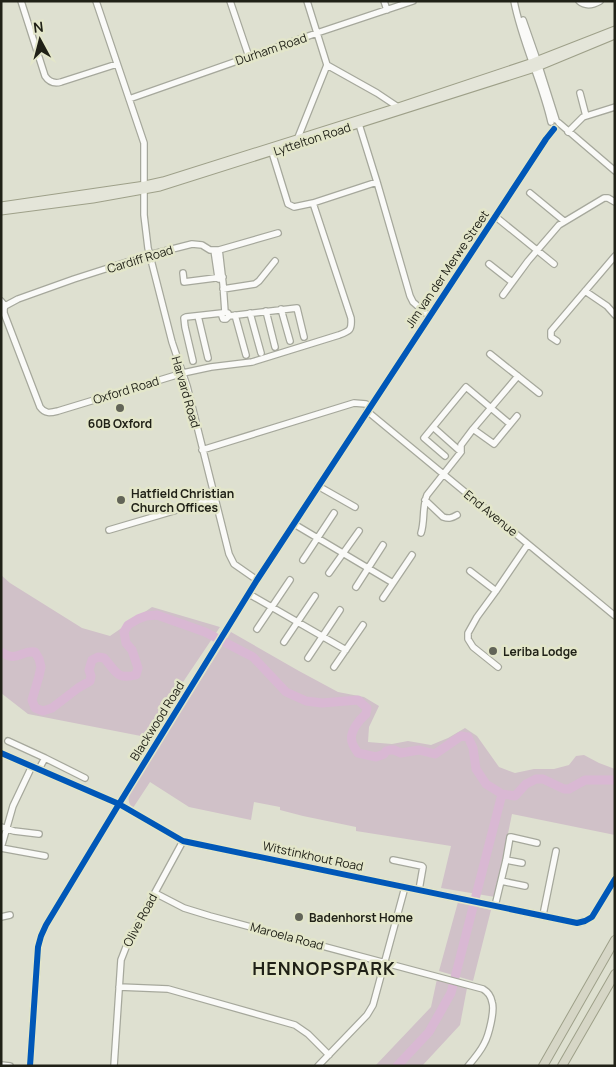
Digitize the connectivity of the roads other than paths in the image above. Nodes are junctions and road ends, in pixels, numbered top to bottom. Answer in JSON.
{"nodes":[{"id":1,"x":21,"y":1,"type":"edge"},
{"id":2,"x":96,"y":1,"type":"edge"},
{"id":3,"x":230,"y":1,"type":"edge"},
{"id":4,"x":306,"y":1,"type":"edge"},
{"id":5,"x":384,"y":1,"type":"edge"},
{"id":6,"x":413,"y":1,"type":"edge"},
{"id":7,"x":514,"y":1,"type":"edge"},
{"id":8,"x":579,"y":1,"type":"edge"},
{"id":9,"x":600,"y":1,"type":"edge"},
{"id":10,"x":387,"y":10,"type":"junction"},
{"id":11,"x":615,"y":30,"type":"edge"},
{"id":12,"x":317,"y":33,"type":"junction"},
{"id":13,"x":615,"y":35,"type":"edge"},
{"id":14,"x":248,"y":57,"type":"junction"},
{"id":15,"x":117,"y":64,"type":"junction"},
{"id":16,"x":536,"y":64,"type":"junction"},
{"id":17,"x":327,"y":65,"type":"junction"},
{"id":18,"x":580,"y":93,"type":"dead end"},
{"id":19,"x":129,"y":99,"type":"junction"},
{"id":20,"x":398,"y":107,"type":"junction"},
{"id":21,"x":615,"y":107,"type":"edge"},
{"id":22,"x":586,"y":116,"type":"junction"},
{"id":23,"x":358,"y":122,"type":"junction"},
{"id":24,"x":554,"y":125,"type":"junction"},
{"id":25,"x":567,"y":131,"type":"junction"},
{"id":26,"x":297,"y":142,"type":"junction"},
{"id":27,"x":271,"y":150,"type":"junction"},
{"id":28,"x":615,"y":171,"type":"edge"},
{"id":29,"x":377,"y":182,"type":"junction"},
{"id":30,"x":144,"y":188,"type":"junction"},
{"id":31,"x":530,"y":193,"type":"dead end"},
{"id":32,"x":615,"y":202,"type":"edge"},
{"id":33,"x":313,"y":203,"type":"junction"},
{"id":34,"x":1,"y":206,"type":"edge"},
{"id":35,"x":1,"y":211,"type":"edge"},
{"id":36,"x":496,"y":217,"type":"junction"},
{"id":37,"x":564,"y":221,"type":"junction"},
{"id":38,"x":278,"y":232,"type":"dead end"},
{"id":39,"x":217,"y":250,"type":"junction"},
{"id":40,"x":537,"y":250,"type":"junction"},
{"id":41,"x":149,"y":255,"type":"junction"},
{"id":42,"x":615,"y":256,"type":"edge"},
{"id":43,"x":275,"y":262,"type":"dead end"},
{"id":44,"x":489,"y":264,"type":"dead end"},
{"id":45,"x":554,"y":264,"type":"dead end"},
{"id":46,"x":183,"y":273,"type":"dead end"},
{"id":47,"x":221,"y":281,"type":"junction"},
{"id":48,"x":184,"y":282,"type":"junction"},
{"id":49,"x":512,"y":282,"type":"junction"},
{"id":50,"x":185,"y":289,"type":"dead end"},
{"id":51,"x":586,"y":291,"type":"junction"},
{"id":52,"x":503,"y":295,"type":"dead end"},
{"id":53,"x":3,"y":304,"type":"edge"},
{"id":54,"x":281,"y":309,"type":"junction"},
{"id":55,"x":266,"y":311,"type":"junction"},
{"id":56,"x":250,"y":313,"type":"junction"},
{"id":57,"x":228,"y":314,"type":"junction"},
{"id":58,"x":615,"y":315,"type":"edge"},
{"id":59,"x":198,"y":316,"type":"junction"},
{"id":60,"x":430,"y":316,"type":"junction"},
{"id":61,"x":304,"y":337,"type":"dead end"},
{"id":62,"x":557,"y":340,"type":"dead end"},
{"id":63,"x":290,"y":341,"type":"dead end"},
{"id":64,"x":275,"y":347,"type":"dead end"},
{"id":65,"x":261,"y":353,"type":"dead end"},
{"id":66,"x":490,"y":354,"type":"dead end"},
{"id":67,"x":246,"y":356,"type":"dead end"},
{"id":68,"x":208,"y":358,"type":"dead end"},
{"id":69,"x":193,"y":361,"type":"dead end"},
{"id":70,"x":182,"y":373,"type":"junction"},
{"id":71,"x":518,"y":376,"type":"junction"},
{"id":72,"x":539,"y":393,"type":"dead end"},
{"id":73,"x":491,"y":408,"type":"junction"},
{"id":74,"x":369,"y":409,"type":"junction"},
{"id":75,"x":517,"y":416,"type":"dead end"},
{"id":76,"x":510,"y":424,"type":"junction"},
{"id":77,"x":433,"y":427,"type":"junction"},
{"id":78,"x":473,"y":429,"type":"junction"},
{"id":79,"x":202,"y":450,"type":"junction"},
{"id":80,"x":461,"y":452,"type":"junction"},
{"id":81,"x":445,"y":456,"type":"dead end"},
{"id":82,"x":443,"y":474,"type":"junction"},
{"id":83,"x":318,"y":486,"type":"junction"},
{"id":84,"x":214,"y":498,"type":"junction"},
{"id":85,"x":425,"y":500,"type":"junction"},
{"id":86,"x":356,"y":507,"type":"dead end"},
{"id":87,"x":334,"y":513,"type":"dead end"},
{"id":88,"x":457,"y":515,"type":"dead end"},
{"id":89,"x":294,"y":524,"type":"junction"},
{"id":90,"x":109,"y":530,"type":"dead end"},
{"id":91,"x":359,"y":531,"type":"dead end"},
{"id":92,"x":421,"y":533,"type":"dead end"},
{"id":93,"x":318,"y":538,"type":"junction"},
{"id":94,"x":528,"y":544,"type":"junction"},
{"id":95,"x":383,"y":545,"type":"dead end"},
{"id":96,"x":343,"y":553,"type":"junction"},
{"id":97,"x":412,"y":555,"type":"dead end"},
{"id":98,"x":303,"y":560,"type":"dead end"},
{"id":99,"x":368,"y":568,"type":"junction"},
{"id":100,"x":470,"y":571,"type":"dead end"},
{"id":101,"x":329,"y":573,"type":"dead end"},
{"id":102,"x":257,"y":580,"type":"junction"},
{"id":103,"x":290,"y":580,"type":"dead end"},
{"id":104,"x":393,"y":583,"type":"junction"},
{"id":105,"x":356,"y":587,"type":"dead end"},
{"id":106,"x":496,"y":591,"type":"junction"},
{"id":107,"x":249,"y":594,"type":"junction"},
{"id":108,"x":315,"y":596,"type":"dead end"},
{"id":109,"x":383,"y":598,"type":"dead end"},
{"id":110,"x":272,"y":608,"type":"junction"},
{"id":111,"x":340,"y":610,"type":"dead end"},
{"id":112,"x":615,"y":616,"type":"edge"},
{"id":113,"x":297,"y":623,"type":"junction"},
{"id":114,"x":363,"y":625,"type":"dead end"},
{"id":115,"x":257,"y":629,"type":"dead end"},
{"id":116,"x":322,"y":636,"type":"junction"},
{"id":117,"x":284,"y":642,"type":"dead end"},
{"id":118,"x":346,"y":650,"type":"junction"},
{"id":119,"x":308,"y":658,"type":"dead end"},
{"id":120,"x":334,"y":667,"type":"dead end"},
{"id":121,"x":498,"y":667,"type":"dead end"},
{"id":122,"x":8,"y":741,"type":"dead end"},
{"id":123,"x":1,"y":753,"type":"edge"},
{"id":124,"x":45,"y":758,"type":"junction"},
{"id":125,"x":32,"y":766,"type":"junction"},
{"id":126,"x":39,"y":769,"type":"junction"},
{"id":127,"x":85,"y":778,"type":"dead end"},
{"id":128,"x":119,"y":804,"type":"junction"},
{"id":129,"x":4,"y":828,"type":"edge"},
{"id":130,"x":39,"y":834,"type":"dead end"},
{"id":131,"x":183,"y":841,"type":"junction"},
{"id":132,"x":537,"y":843,"type":"dead end"},
{"id":133,"x":1,"y":848,"type":"edge"},
{"id":134,"x":556,"y":851,"type":"dead end"},
{"id":135,"x":45,"y":856,"type":"dead end"},
{"id":136,"x":393,"y":860,"type":"dead end"},
{"id":137,"x":506,"y":860,"type":"junction"},
{"id":138,"x":522,"y":863,"type":"dead end"},
{"id":139,"x":615,"y":879,"type":"edge"},
{"id":140,"x":501,"y":881,"type":"junction"},
{"id":141,"x":525,"y":886,"type":"dead end"},
{"id":142,"x":405,"y":887,"type":"junction"},
{"id":143,"x":419,"y":890,"type":"junction"},
{"id":144,"x":155,"y":893,"type":"junction"},
{"id":145,"x":494,"y":905,"type":"junction"},
{"id":146,"x":10,"y":915,"type":"dead end"},
{"id":147,"x":543,"y":915,"type":"junction"},
{"id":148,"x":1,"y":917,"type":"edge"},
{"id":149,"x":615,"y":940,"type":"edge"},
{"id":150,"x":385,"y":962,"type":"junction"},
{"id":151,"x":615,"y":974,"type":"edge"},
{"id":152,"x":119,"y":987,"type":"junction"},
{"id":153,"x":329,"y":1055,"type":"junction"},
{"id":154,"x":1,"y":1065,"type":"edge"},
{"id":155,"x":10,"y":1066,"type":"edge"},
{"id":156,"x":30,"y":1066,"type":"edge"},
{"id":157,"x":114,"y":1066,"type":"edge"},
{"id":158,"x":318,"y":1066,"type":"edge"},
{"id":159,"x":468,"y":1066,"type":"edge"},
{"id":160,"x":542,"y":1066,"type":"edge"},
{"id":161,"x":562,"y":1066,"type":"edge"}],
"edges":[{"from":1,"to":15,"type":"street"},
{"from":2,"to":15,"type":"street","name":"Harvard Road"},
{"from":3,"to":14,"type":"street"},
{"from":4,"to":12,"type":"street"},
{"from":5,"to":10,"type":"street"},
{"from":6,"to":10,"type":"street","name":"Durham Road"},
{"from":7,"to":16,"type":"street"},
{"from":8,"to":9,"type":"street"},
{"from":10,"to":12,"type":"street","name":"Durham Road"},
{"from":11,"to":16,"type":"main road","name":"Lyttelton Road"},
{"from":12,"to":14,"type":"street","name":"Durham Road"},
{"from":12,"to":17,"type":"street"},
{"from":13,"to":16,"type":"main road","name":"Lyttelton Road"},
{"from":14,"to":19,"type":"street","name":"Durham Road"},
{"from":15,"to":19,"type":"street","name":"Harvard Road"},
{"from":16,"to":20,"type":"main road","name":"Lyttelton Road"},
{"from":16,"to":23,"type":"main road","name":"Lyttelton Road"},
{"from":16,"to":24,"type":"street"},
{"from":17,"to":20,"type":"street"},
{"from":17,"to":26,"type":"street"},
{"from":18,"to":22,"type":"street"},
{"from":19,"to":30,"type":"street","name":"Harvard Road"},
{"from":20,"to":23,"type":"main road","name":"Lyttelton Road"},
{"from":21,"to":22,"type":"street"},
{"from":22,"to":25,"type":"street"},
{"from":23,"to":26,"type":"main road","name":"Lyttelton Road"},
{"from":23,"to":29,"type":"street"},
{"from":24,"to":25,"type":"street"},
{"from":24,"to":36,"type":"street","name":"Jim van der Merwe Street"},
{"from":25,"to":28,"type":"street"},
{"from":26,"to":27,"type":"main road","name":"Lyttelton Road"},
{"from":27,"to":30,"type":"main road","name":"Lyttelton Road"},
{"from":27,"to":33,"type":"street"},
{"from":29,"to":33,"type":"street"},
{"from":29,"to":60,"type":"street"},
{"from":30,"to":34,"type":"main road","name":"Lyttelton Road"},
{"from":30,"to":35,"type":"main road","name":"Lyttelton Road"},
{"from":30,"to":41,"type":"street","name":"Harvard Road"},
{"from":31,"to":37,"type":"street"},
{"from":32,"to":37,"type":"street"},
{"from":33,"to":70,"type":"street","name":"Oxford Road"},
{"from":36,"to":40,"type":"street"},
{"from":36,"to":60,"type":"street","name":"Jim van der Merwe Street"},
{"from":37,"to":40,"type":"street"},
{"from":38,"to":39,"type":"street"},
{"from":39,"to":41,"type":"street","name":"Cardiff Road"},
{"from":39,"to":47,"type":"street"},
{"from":40,"to":45,"type":"street"},
{"from":40,"to":49,"type":"street"},
{"from":41,"to":53,"type":"street","name":"Cardiff Road"},
{"from":41,"to":70,"type":"street","name":"Harvard Road"},
{"from":42,"to":51,"type":"street"},
{"from":43,"to":47,"type":"street"},
{"from":44,"to":49,"type":"street"},
{"from":46,"to":48,"type":"street"},
{"from":47,"to":48,"type":"street"},
{"from":47,"to":57,"type":"street"},
{"from":48,"to":50,"type":"street"},
{"from":49,"to":52,"type":"street"},
{"from":51,"to":58,"type":"street"},
{"from":51,"to":62,"type":"street"},
{"from":53,"to":70,"type":"street","name":"Oxford Road"},
{"from":54,"to":55,"type":"street"},
{"from":54,"to":61,"type":"street"},
{"from":54,"to":63,"type":"street"},
{"from":55,"to":56,"type":"street"},
{"from":55,"to":64,"type":"street"},
{"from":56,"to":57,"type":"street"},
{"from":56,"to":65,"type":"street"},
{"from":57,"to":59,"type":"street"},
{"from":57,"to":67,"type":"street"},
{"from":59,"to":68,"type":"street"},
{"from":59,"to":69,"type":"street"},
{"from":60,"to":74,"type":"street","name":"Jim van der Merwe Street"},
{"from":66,"to":71,"type":"street"},
{"from":70,"to":79,"type":"street","name":"Harvard Road"},
{"from":71,"to":72,"type":"street"},
{"from":71,"to":73,"type":"street"},
{"from":73,"to":76,"type":"street"},
{"from":73,"to":77,"type":"street"},
{"from":73,"to":78,"type":"street"},
{"from":74,"to":79,"type":"street"},
{"from":74,"to":82,"type":"street","name":"End Avenue"},
{"from":74,"to":83,"type":"street","name":"Blackwood Road"},
{"from":75,"to":76,"type":"street"},
{"from":76,"to":78,"type":"street"},
{"from":77,"to":80,"type":"street"},
{"from":77,"to":81,"type":"street"},
{"from":78,"to":80,"type":"street"},
{"from":79,"to":84,"type":"street","name":"Harvard Road"},
{"from":80,"to":82,"type":"street"},
{"from":82,"to":85,"type":"street"},
{"from":82,"to":94,"type":"street","name":"End Avenue"},
{"from":83,"to":86,"type":"street"},
{"from":83,"to":89,"type":"street","name":"Blackwood Road"},
{"from":84,"to":90,"type":"street"},
{"from":84,"to":102,"type":"street","name":"Harvard Road"},
{"from":85,"to":88,"type":"street"},
{"from":85,"to":92,"type":"street"},
{"from":87,"to":93,"type":"street"},
{"from":89,"to":93,"type":"street"},
{"from":89,"to":102,"type":"street","name":"Blackwood Road"},
{"from":91,"to":96,"type":"street"},
{"from":93,"to":96,"type":"street"},
{"from":93,"to":98,"type":"street"},
{"from":94,"to":106,"type":"street"},
{"from":94,"to":112,"type":"street","name":"End Avenue"},
{"from":95,"to":99,"type":"street"},
{"from":96,"to":99,"type":"street"},
{"from":96,"to":101,"type":"street"},
{"from":97,"to":104,"type":"street"},
{"from":99,"to":104,"type":"street"},
{"from":99,"to":105,"type":"street"},
{"from":100,"to":106,"type":"street"},
{"from":102,"to":107,"type":"street","name":"Blackwood Road"},
{"from":103,"to":110,"type":"street"},
{"from":104,"to":109,"type":"street"},
{"from":106,"to":121,"type":"street"},
{"from":107,"to":110,"type":"street"},
{"from":107,"to":128,"type":"street","name":"Blackwood Road"},
{"from":108,"to":113,"type":"street"},
{"from":110,"to":113,"type":"street"},
{"from":110,"to":115,"type":"street"},
{"from":111,"to":116,"type":"street"},
{"from":113,"to":116,"type":"street"},
{"from":113,"to":117,"type":"street"},
{"from":114,"to":118,"type":"street"},
{"from":116,"to":118,"type":"street"},
{"from":116,"to":119,"type":"street"},
{"from":118,"to":120,"type":"street"},
{"from":122,"to":124,"type":"street"},
{"from":123,"to":125,"type":"street","name":"Witstinkhout Road"},
{"from":124,"to":126,"type":"street"},
{"from":124,"to":127,"type":"street"},
{"from":125,"to":126,"type":"street","name":"Witstinkhout Road"},
{"from":125,"to":129,"type":"street"},
{"from":126,"to":128,"type":"street","name":"Witstinkhout Road"},
{"from":128,"to":131,"type":"street","name":"Witstinkhout Road"},
{"from":128,"to":156,"type":"street","name":"Blackwood Road"},
{"from":129,"to":130,"type":"street"},
{"from":129,"to":133,"type":"street"},
{"from":131,"to":142,"type":"street","name":"Witstinkhout Road"},
{"from":131,"to":144,"type":"street","name":"Olive Road"},
{"from":132,"to":137,"type":"street"},
{"from":133,"to":135,"type":"street"},
{"from":134,"to":147,"type":"street"},
{"from":136,"to":143,"type":"street"},
{"from":137,"to":138,"type":"street"},
{"from":137,"to":140,"type":"street"},
{"from":139,"to":147,"type":"street","name":"Witstinkhout Road"},
{"from":140,"to":141,"type":"street"},
{"from":140,"to":145,"type":"street"},
{"from":142,"to":143,"type":"street","name":"Witstinkhout Road"},
{"from":142,"to":150,"type":"street"},
{"from":143,"to":145,"type":"street","name":"Witstinkhout Road"},
{"from":144,"to":150,"type":"street","name":"Maroela Road"},
{"from":144,"to":152,"type":"street","name":"Olive Road"},
{"from":145,"to":147,"type":"street","name":"Witstinkhout Road"},
{"from":146,"to":148,"type":"street"},
{"from":149,"to":160,"type":"highway"},
{"from":150,"to":153,"type":"street"},
{"from":150,"to":159,"type":"street","name":"Maroela Road"},
{"from":151,"to":161,"type":"highway"},
{"from":152,"to":153,"type":"street"},
{"from":152,"to":157,"type":"street","name":"Olive Road"},
{"from":153,"to":158,"type":"street"},
{"from":154,"to":155,"type":"street"}]}
